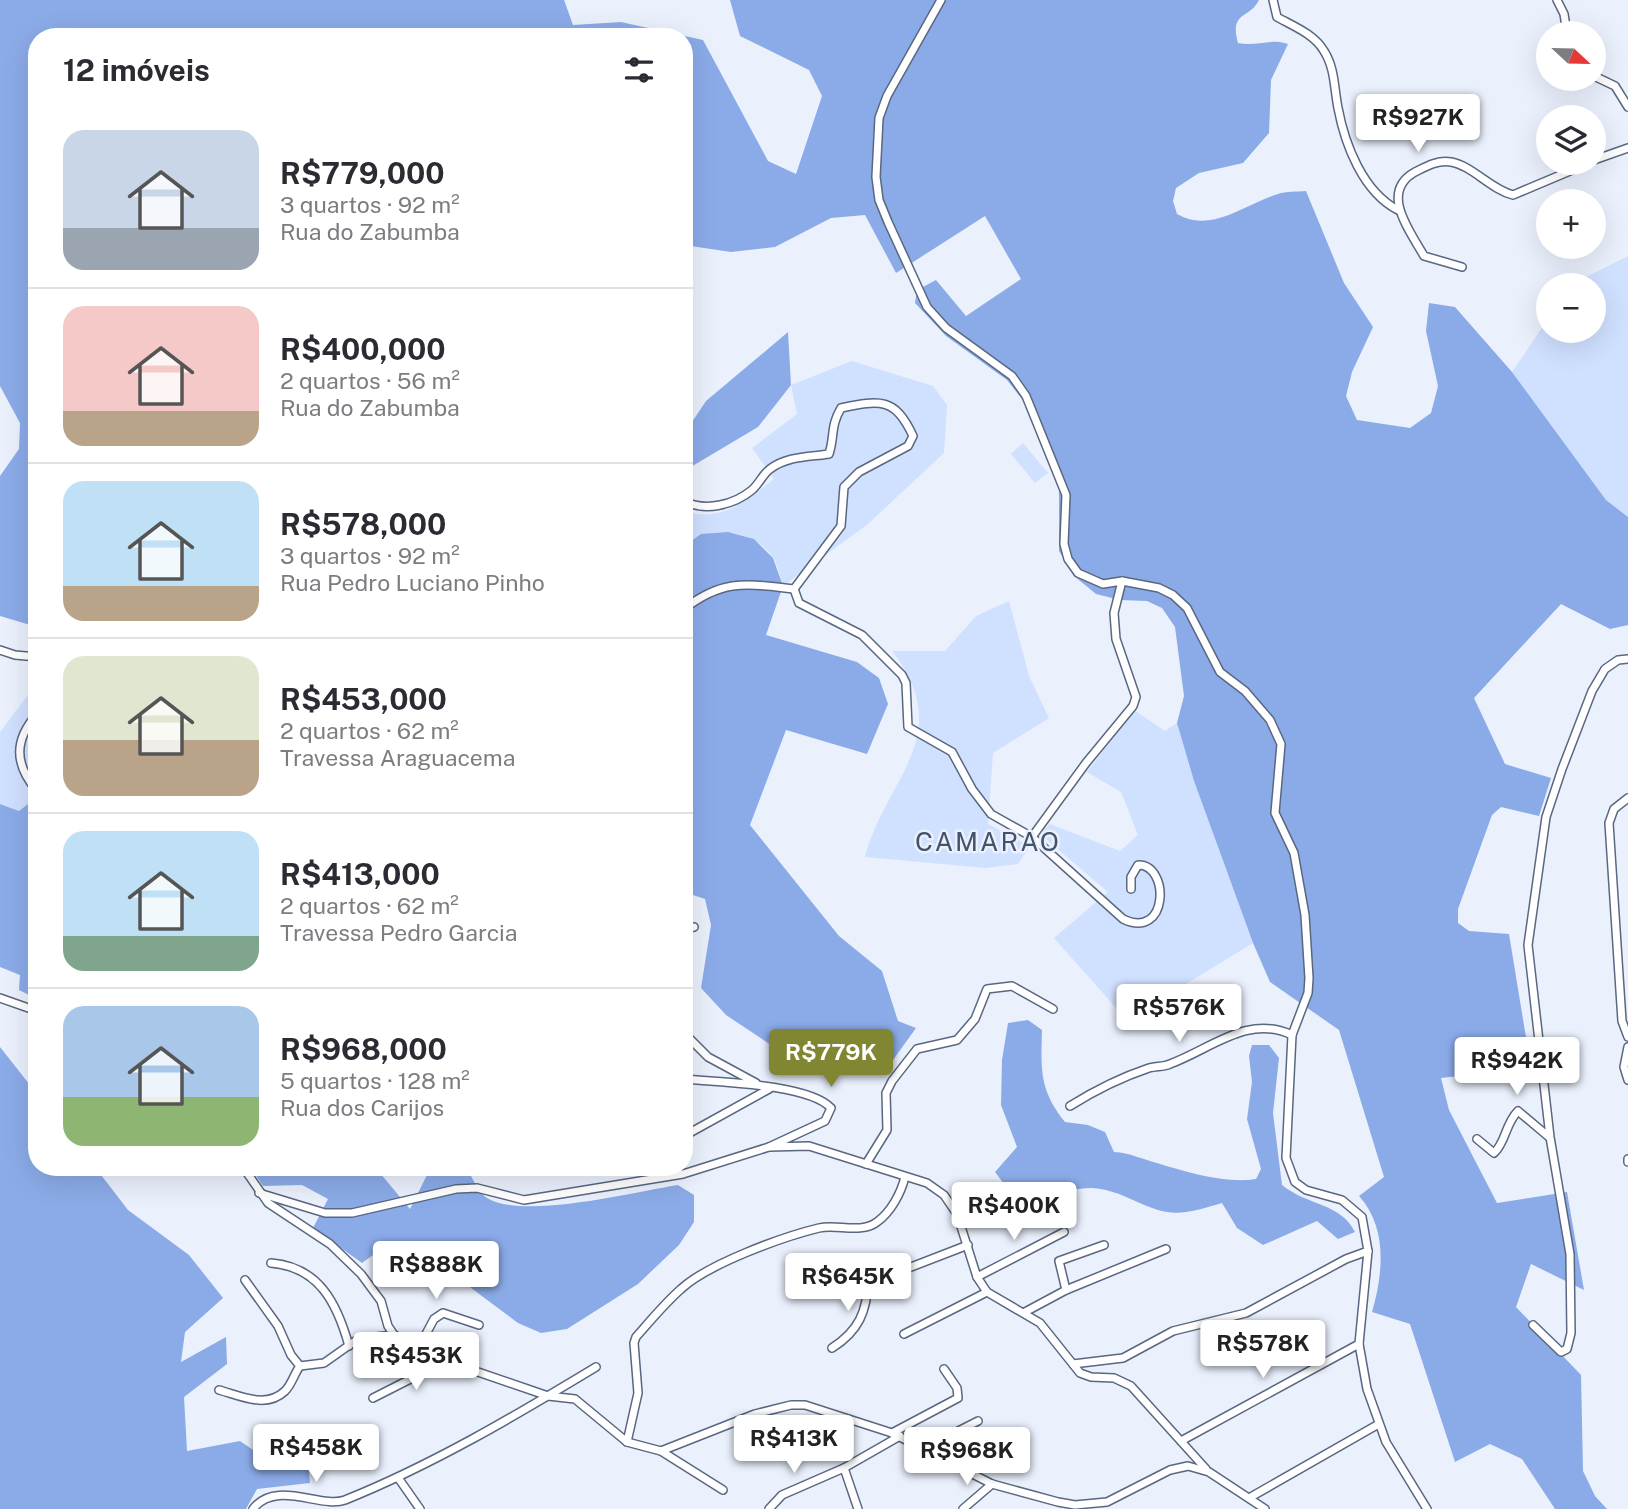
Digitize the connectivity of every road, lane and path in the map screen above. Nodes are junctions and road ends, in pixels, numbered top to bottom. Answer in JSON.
{"nodes":[{"id":1,"x":941,"y":0,"type":"edge"},
{"id":2,"x":1273,"y":0,"type":"edge"},
{"id":3,"x":1556,"y":0,"type":"edge"},
{"id":4,"x":1565,"y":21,"type":"edge"},
{"id":5,"x":1606,"y":82,"type":"edge"},
{"id":6,"x":1628,"y":107,"type":"edge"},
{"id":7,"x":1628,"y":148,"type":"edge"},
{"id":8,"x":1606,"y":156,"type":"edge"},
{"id":9,"x":1560,"y":175,"type":"edge"},
{"id":10,"x":1398,"y":211,"type":"junction"},
{"id":11,"x":1462,"y":267,"type":"dead end"},
{"id":12,"x":693,"y":506,"type":"edge"},
{"id":13,"x":1122,"y":581,"type":"junction"},
{"id":14,"x":794,"y":589,"type":"junction"},
{"id":15,"x":693,"y":604,"type":"edge"},
{"id":16,"x":0,"y":650,"type":"edge"},
{"id":17,"x":28,"y":656,"type":"edge"},
{"id":18,"x":1628,"y":659,"type":"edge"},
{"id":19,"x":28,"y":726,"type":"edge"},
{"id":20,"x":28,"y":774,"type":"edge"},
{"id":21,"x":1628,"y":798,"type":"edge"},
{"id":22,"x":1032,"y":837,"type":"junction"},
{"id":23,"x":1131,"y":889,"type":"dead end"},
{"id":24,"x":0,"y":998,"type":"edge"},
{"id":25,"x":28,"y":1009,"type":"edge"},
{"id":26,"x":1053,"y":1009,"type":"dead end"},
{"id":27,"x":1292,"y":1035,"type":"junction"},
{"id":28,"x":1628,"y":1037,"type":"edge"},
{"id":29,"x":693,"y":1042,"type":"edge"},
{"id":30,"x":1628,"y":1047,"type":"edge"},
{"id":31,"x":693,"y":1080,"type":"edge"},
{"id":32,"x":1628,"y":1080,"type":"edge"},
{"id":33,"x":767,"y":1088,"type":"junction"},
{"id":34,"x":1070,"y":1106,"type":"dead end"},
{"id":35,"x":693,"y":1131,"type":"edge"},
{"id":36,"x":1550,"y":1137,"type":"junction"},
{"id":37,"x":1477,"y":1139,"type":"dead end"},
{"id":38,"x":769,"y":1147,"type":"junction"},
{"id":39,"x":866,"y":1164,"type":"junction"},
{"id":40,"x":693,"y":1171,"type":"edge"},
{"id":41,"x":248,"y":1176,"type":"edge"},
{"id":42,"x":671,"y":1176,"type":"edge"},
{"id":43,"x":905,"y":1177,"type":"junction"},
{"id":44,"x":258,"y":1193,"type":"junction"},
{"id":45,"x":1064,"y":1232,"type":"dead end"},
{"id":46,"x":968,"y":1245,"type":"junction"},
{"id":47,"x":1104,"y":1245,"type":"dead end"},
{"id":48,"x":1166,"y":1249,"type":"dead end"},
{"id":49,"x":1368,"y":1251,"type":"junction"},
{"id":50,"x":271,"y":1263,"type":"dead end"},
{"id":51,"x":976,"y":1277,"type":"junction"},
{"id":52,"x":246,"y":1280,"type":"dead end"},
{"id":53,"x":838,"y":1280,"type":"dead end"},
{"id":54,"x":867,"y":1281,"type":"junction"},
{"id":55,"x":1066,"y":1290,"type":"junction"},
{"id":56,"x":987,"y":1292,"type":"junction"},
{"id":57,"x":1025,"y":1312,"type":"junction"},
{"id":58,"x":479,"y":1325,"type":"dead end"},
{"id":59,"x":1533,"y":1325,"type":"dead end"},
{"id":60,"x":904,"y":1334,"type":"dead end"},
{"id":61,"x":394,"y":1335,"type":"junction"},
{"id":62,"x":1359,"y":1344,"type":"junction"},
{"id":63,"x":349,"y":1346,"type":"junction"},
{"id":64,"x":419,"y":1347,"type":"junction"},
{"id":65,"x":832,"y":1348,"type":"dead end"},
{"id":66,"x":446,"y":1361,"type":"junction"},
{"id":67,"x":1073,"y":1364,"type":"junction"},
{"id":68,"x":300,"y":1366,"type":"junction"},
{"id":69,"x":596,"y":1367,"type":"dead end"},
{"id":70,"x":944,"y":1369,"type":"dead end"},
{"id":71,"x":219,"y":1390,"type":"dead end"},
{"id":72,"x":548,"y":1396,"type":"junction"},
{"id":73,"x":373,"y":1398,"type":"dead end"},
{"id":74,"x":978,"y":1421,"type":"dead end"},
{"id":75,"x":1377,"y":1425,"type":"junction"},
{"id":76,"x":896,"y":1435,"type":"junction"},
{"id":77,"x":1181,"y":1441,"type":"junction"},
{"id":78,"x":627,"y":1442,"type":"junction"},
{"id":79,"x":921,"y":1450,"type":"junction"},
{"id":80,"x":661,"y":1451,"type":"junction"},
{"id":81,"x":844,"y":1468,"type":"junction"},
{"id":82,"x":1209,"y":1472,"type":"junction"},
{"id":83,"x":399,"y":1479,"type":"junction"},
{"id":84,"x":992,"y":1484,"type":"junction"},
{"id":85,"x":723,"y":1490,"type":"dead end"},
{"id":86,"x":1249,"y":1498,"type":"junction"},
{"id":87,"x":1258,"y":1506,"type":"edge"},
{"id":88,"x":253,"y":1509,"type":"edge"},
{"id":89,"x":420,"y":1509,"type":"edge"},
{"id":90,"x":769,"y":1509,"type":"edge"},
{"id":91,"x":858,"y":1509,"type":"edge"},
{"id":92,"x":963,"y":1509,"type":"edge"},
{"id":93,"x":1265,"y":1509,"type":"edge"},
{"id":94,"x":1427,"y":1509,"type":"edge"}],
"edges":[{"from":1,"to":13,"type":"street"},
{"from":2,"to":10,"type":"street"},
{"from":3,"to":4,"type":"street"},
{"from":5,"to":6,"type":"street"},
{"from":7,"to":8,"type":"street"},
{"from":9,"to":10,"type":"street"},
{"from":10,"to":11,"type":"street"},
{"from":12,"to":14,"type":"street"},
{"from":13,"to":22,"type":"street"},
{"from":13,"to":27,"type":"street"},
{"from":14,"to":15,"type":"street"},
{"from":14,"to":22,"type":"street"},
{"from":16,"to":17,"type":"street"},
{"from":18,"to":36,"type":"street"},
{"from":19,"to":20,"type":"street"},
{"from":21,"to":28,"type":"street"},
{"from":22,"to":23,"type":"street"},
{"from":24,"to":25,"type":"street"},
{"from":26,"to":39,"type":"street"},
{"from":27,"to":34,"type":"street"},
{"from":27,"to":49,"type":"street"},
{"from":29,"to":33,"type":"street"},
{"from":30,"to":32,"type":"street"},
{"from":31,"to":33,"type":"street"},
{"from":33,"to":35,"type":"street"},
{"from":33,"to":38,"type":"street"},
{"from":36,"to":37,"type":"street"},
{"from":36,"to":59,"type":"street"},
{"from":38,"to":39,"type":"street"},
{"from":38,"to":40,"type":"street"},
{"from":39,"to":43,"type":"street"},
{"from":41,"to":44,"type":"street"},
{"from":42,"to":44,"type":"street"},
{"from":43,"to":46,"type":"street"},
{"from":43,"to":78,"type":"street"},
{"from":44,"to":61,"type":"street"},
{"from":45,"to":51,"type":"street"},
{"from":46,"to":51,"type":"street"},
{"from":46,"to":54,"type":"street"},
{"from":47,"to":55,"type":"street"},
{"from":48,"to":55,"type":"street"},
{"from":49,"to":62,"type":"street"},
{"from":49,"to":67,"type":"street"},
{"from":50,"to":63,"type":"street"},
{"from":51,"to":56,"type":"street"},
{"from":52,"to":68,"type":"street"},
{"from":53,"to":54,"type":"street"},
{"from":54,"to":65,"type":"street"},
{"from":55,"to":57,"type":"street"},
{"from":56,"to":57,"type":"street"},
{"from":56,"to":60,"type":"street"},
{"from":57,"to":67,"type":"street"},
{"from":58,"to":64,"type":"street"},
{"from":61,"to":63,"type":"street"},
{"from":61,"to":64,"type":"street"},
{"from":62,"to":75,"type":"street"},
{"from":62,"to":77,"type":"street"},
{"from":63,"to":68,"type":"street"},
{"from":64,"to":66,"type":"street"},
{"from":66,"to":72,"type":"street"},
{"from":66,"to":73,"type":"street"},
{"from":67,"to":77,"type":"street"},
{"from":68,"to":71,"type":"street"},
{"from":69,"to":72,"type":"street"},
{"from":70,"to":76,"type":"street"},
{"from":72,"to":78,"type":"street"},
{"from":72,"to":83,"type":"street"},
{"from":74,"to":79,"type":"street"},
{"from":75,"to":86,"type":"street"},
{"from":75,"to":94,"type":"street"},
{"from":76,"to":79,"type":"street"},
{"from":76,"to":80,"type":"street"},
{"from":76,"to":81,"type":"street"},
{"from":77,"to":82,"type":"street"},
{"from":78,"to":80,"type":"street"},
{"from":79,"to":84,"type":"street"},
{"from":80,"to":85,"type":"street"},
{"from":81,"to":90,"type":"street"},
{"from":81,"to":91,"type":"street"},
{"from":82,"to":84,"type":"street"},
{"from":82,"to":86,"type":"street"},
{"from":83,"to":88,"type":"street"},
{"from":83,"to":89,"type":"street"},
{"from":84,"to":92,"type":"street"},
{"from":86,"to":87,"type":"street"},
{"from":87,"to":93,"type":"street"}]}
